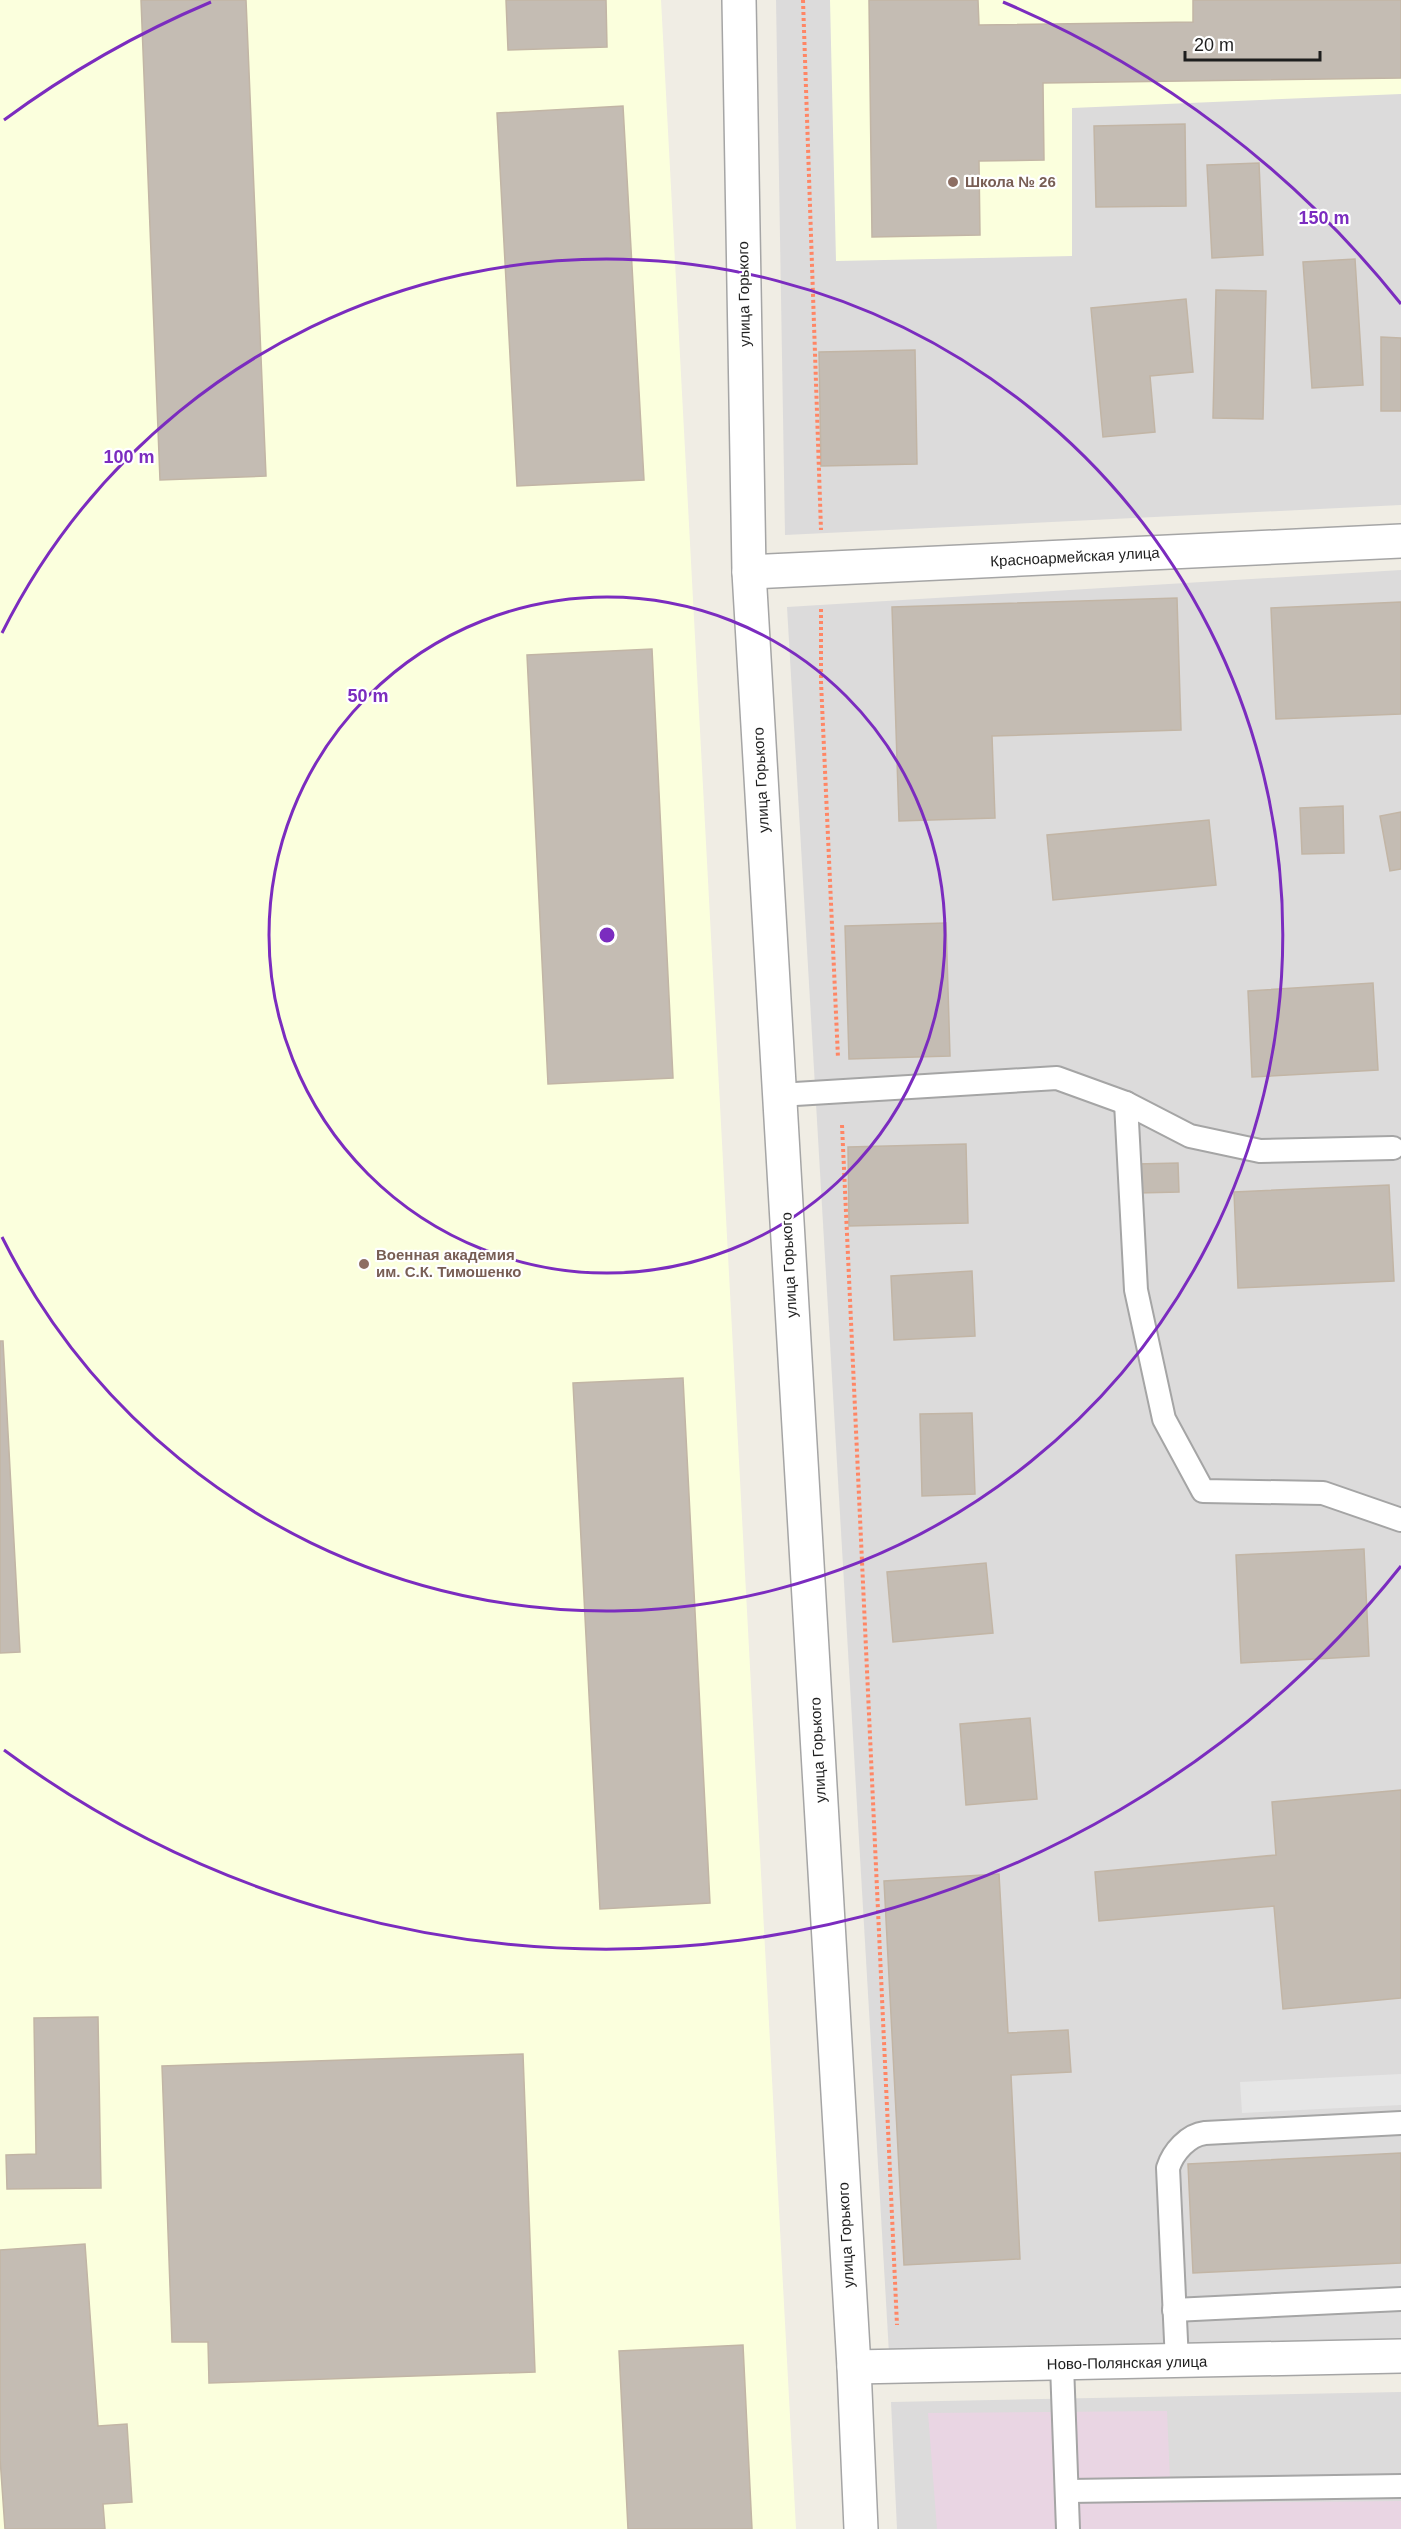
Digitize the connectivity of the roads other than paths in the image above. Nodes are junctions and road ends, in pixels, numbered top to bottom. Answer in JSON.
{"nodes":[{"id":1,"x":740,"y":0,"type":"edge"},
{"id":2,"x":1401,"y":541,"type":"edge"},
{"id":3,"x":749,"y":572,"type":"junction"},
{"id":4,"x":779,"y":1095,"type":"junction"},
{"id":5,"x":1126,"y":1103,"type":"junction"},
{"id":6,"x":1393,"y":1149,"type":"dead end"},
{"id":7,"x":1401,"y":1520,"type":"edge"},
{"id":8,"x":1401,"y":2123,"type":"edge"},
{"id":9,"x":1401,"y":2299,"type":"edge"},
{"id":10,"x":1174,"y":2310,"type":"junction"},
{"id":11,"x":1401,"y":2356,"type":"edge"},
{"id":12,"x":1177,"y":2362,"type":"junction"},
{"id":13,"x":1062,"y":2364,"type":"junction"},
{"id":14,"x":854,"y":2367,"type":"junction"},
{"id":15,"x":1401,"y":2486,"type":"edge"},
{"id":16,"x":1069,"y":2491,"type":"junction"},
{"id":17,"x":861,"y":2529,"type":"edge"},
{"id":18,"x":1068,"y":2529,"type":"edge"}],
"edges":[{"from":1,"to":3,"type":"street","name":"улица Горького"},
{"from":2,"to":3,"type":"street","name":"Красноармейская улица"},
{"from":3,"to":4,"type":"street","name":"улица Горького"},
{"from":4,"to":5,"type":"lane"},
{"from":4,"to":14,"type":"street","name":"улица Горького"},
{"from":5,"to":6,"type":"lane"},
{"from":5,"to":7,"type":"lane"},
{"from":8,"to":10,"type":"lane"},
{"from":9,"to":10,"type":"lane"},
{"from":10,"to":12,"type":"lane"},
{"from":11,"to":12,"type":"street","name":"Ново-Полянская улица"},
{"from":12,"to":13,"type":"street","name":"Ново-Полянская улица"},
{"from":13,"to":14,"type":"street","name":"Ново-Полянская улица"},
{"from":13,"to":16,"type":"lane"},
{"from":14,"to":17,"type":"street","name":"улица Горького"},
{"from":15,"to":16,"type":"lane"},
{"from":16,"to":18,"type":"lane"}]}
